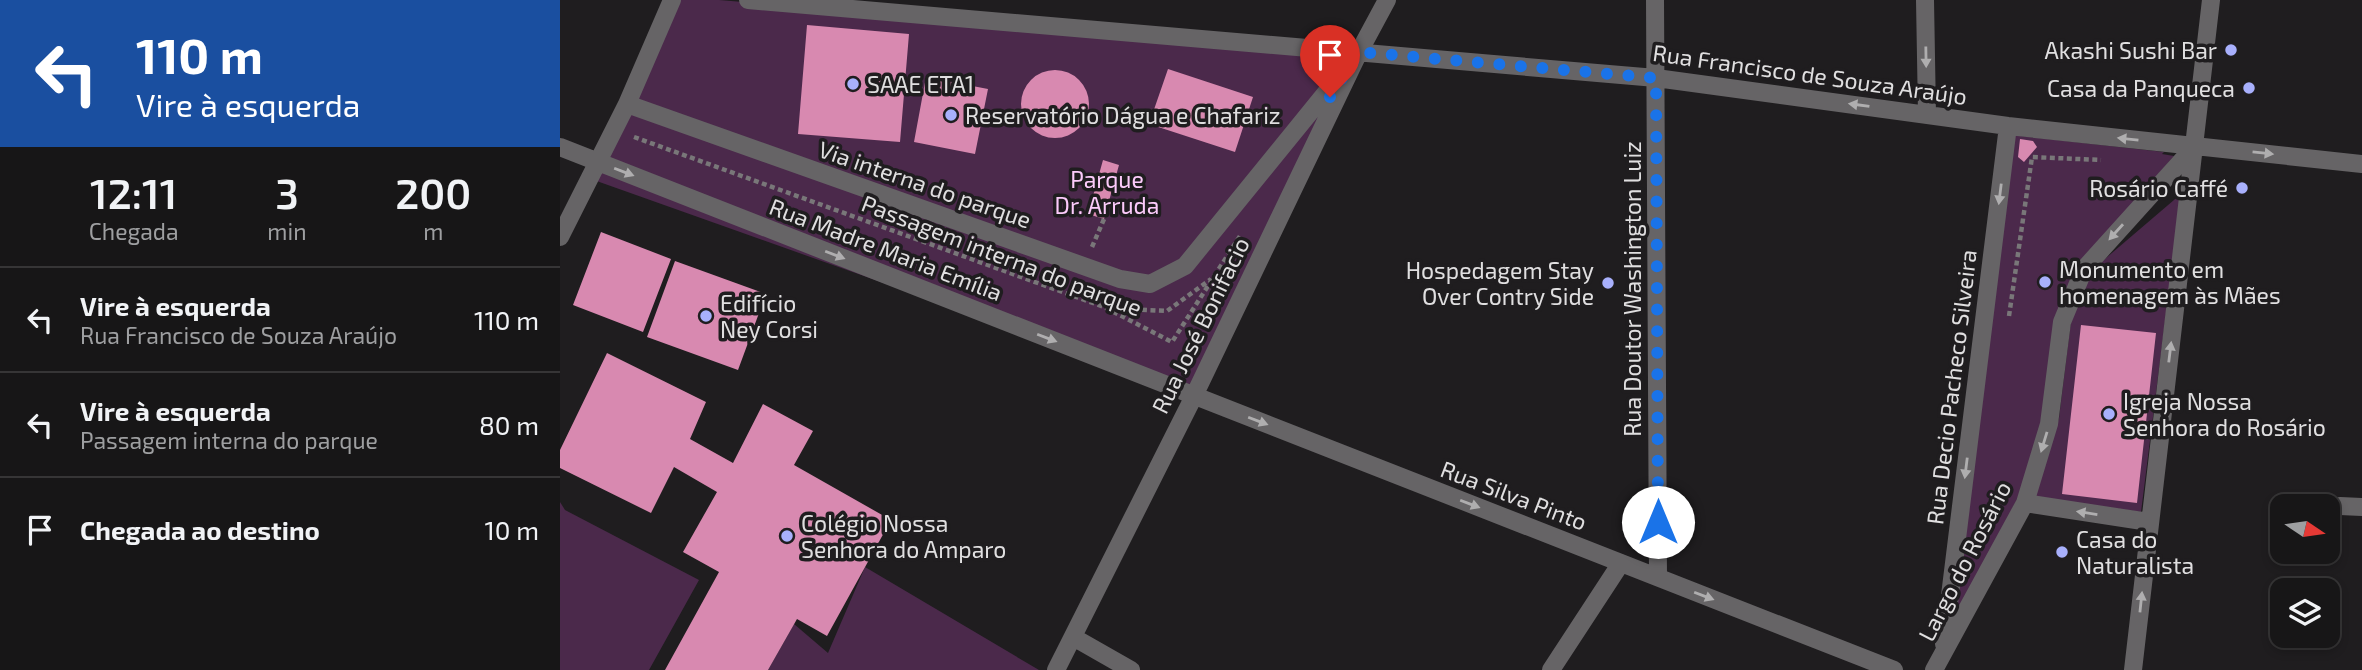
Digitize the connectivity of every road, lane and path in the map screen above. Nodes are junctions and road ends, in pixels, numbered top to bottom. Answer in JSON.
{"nodes":[{"id":1,"x":672,"y":0,"type":"edge"},
{"id":2,"x":748,"y":0,"type":"edge"},
{"id":3,"x":1387,"y":0,"type":"edge"},
{"id":4,"x":1655,"y":0,"type":"edge"},
{"id":5,"x":1925,"y":0,"type":"edge"},
{"id":6,"x":2211,"y":0,"type":"edge"},
{"id":7,"x":1359,"y":52,"type":"junction"},
{"id":8,"x":1656,"y":78,"type":"junction"},
{"id":9,"x":626,"y":104,"type":"junction"},
{"id":10,"x":1927,"y":114,"type":"junction"},
{"id":11,"x":2008,"y":126,"type":"junction"},
{"id":12,"x":613,"y":130,"type":"junction"},
{"id":13,"x":2196,"y":146,"type":"junction"},
{"id":14,"x":560,"y":147,"type":"edge"},
{"id":15,"x":2112,"y":161,"type":"dead end"},
{"id":16,"x":598,"y":162,"type":"junction"},
{"id":17,"x":2362,"y":164,"type":"edge"},
{"id":18,"x":1104,"y":219,"type":"dead end"},
{"id":19,"x":1243,"y":232,"type":"dead end"},
{"id":20,"x":560,"y":237,"type":"edge"},
{"id":21,"x":1084,"y":266,"type":"junction"},
{"id":22,"x":2008,"y":323,"type":"dead end"},
{"id":23,"x":1194,"y":396,"type":"junction"},
{"id":24,"x":2025,"y":503,"type":"junction"},
{"id":25,"x":2340,"y":506,"type":"dead end"},
{"id":26,"x":2362,"y":507,"type":"edge"},
{"id":27,"x":2149,"y":522,"type":"junction"},
{"id":28,"x":1621,"y":563,"type":"junction"},
{"id":29,"x":1658,"y":577,"type":"junction"},
{"id":30,"x":1073,"y":637,"type":"junction"},
{"id":31,"x":1943,"y":654,"type":"junction"},
{"id":32,"x":1056,"y":670,"type":"edge"},
{"id":33,"x":1131,"y":670,"type":"edge"},
{"id":34,"x":1551,"y":670,"type":"edge"},
{"id":35,"x":1894,"y":670,"type":"edge"},
{"id":36,"x":1934,"y":670,"type":"edge"},
{"id":37,"x":2133,"y":670,"type":"edge"}],
"edges":[{"from":1,"to":9,"type":"street"},
{"from":2,"to":7,"type":"street","name":"Rua Francisco de Souza Araújo"},
{"from":3,"to":7,"type":"street","name":"Rua José Bonifacio"},
{"from":4,"to":8,"type":"street","name":"Rua Doutor Washington Luiz"},
{"from":5,"to":10,"type":"street","one_way":true},
{"from":6,"to":13,"type":"street"},
{"from":7,"to":8,"type":"street","name":"Rua Francisco de Souza Araújo"},
{"from":7,"to":21,"type":"street","name":"Via interna do parque"},
{"from":7,"to":23,"type":"street","name":"Rua José Bonifacio"},
{"from":10,"to":8,"type":"street","name":"Rua Francisco de Souza Araújo","one_way":true},
{"from":8,"to":29,"type":"street","name":"Rua Doutor Washington Luiz"},
{"from":9,"to":12,"type":"street"},
{"from":9,"to":21,"type":"street","name":"Via interna do parque"},
{"from":10,"to":11,"type":"street","name":"Rua Francisco de Souza Araújo"},
{"from":13,"to":11,"type":"street","name":"Rua Francisco de Souza Araújo","one_way":true},
{"from":11,"to":31,"type":"street","name":"Rua Decio Pacheco Silveira","one_way":true},
{"from":12,"to":16,"type":"street"},
{"from":12,"to":19,"type":"path","name":"Passagem interna do parque"},
{"from":13,"to":17,"type":"street","name":"Rua Francisco de Souza Araújo","one_way":true},
{"from":13,"to":24,"type":"street","name":"Largo do Rosário","one_way":true},
{"from":27,"to":13,"type":"street","one_way":true},
{"from":14,"to":16,"type":"street","name":"Rua Madre Maria Emília"},
{"from":15,"to":22,"type":"path"},
{"from":16,"to":20,"type":"street"},
{"from":16,"to":23,"type":"street","name":"Rua Madre Maria Emília","one_way":true},
{"from":18,"to":21,"type":"path"},
{"from":23,"to":28,"type":"street","name":"Rua Silva Pinto","one_way":true},
{"from":23,"to":30,"type":"street","name":"Rua José Bonifacio"},
{"from":27,"to":24,"type":"street","one_way":true},
{"from":24,"to":31,"type":"street","name":"Largo do Rosário"},
{"from":25,"to":26,"type":"street"},
{"from":37,"to":27,"type":"street","one_way":true},
{"from":28,"to":29,"type":"street","name":"Rua Silva Pinto"},
{"from":28,"to":34,"type":"street"},
{"from":29,"to":35,"type":"street","name":"Rua Silva Pinto","one_way":true},
{"from":30,"to":32,"type":"street","name":"Rua José Bonifacio"},
{"from":30,"to":33,"type":"street"},
{"from":31,"to":36,"type":"street","name":"Largo do Rosário"}]}
